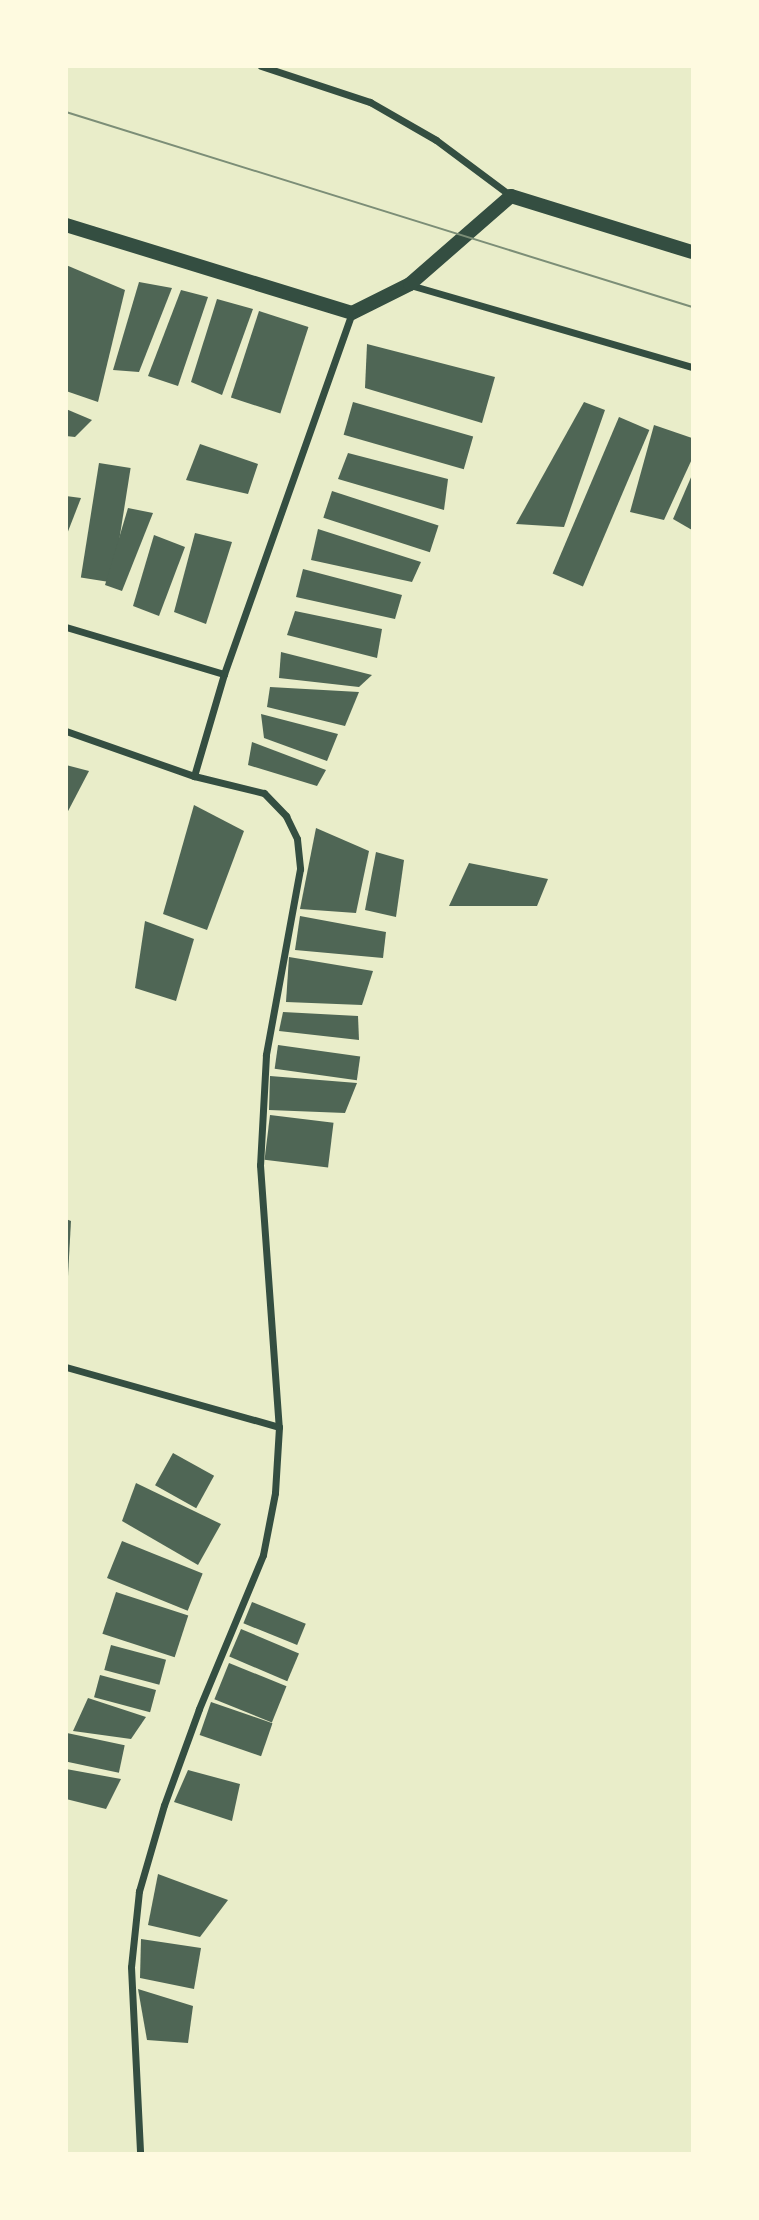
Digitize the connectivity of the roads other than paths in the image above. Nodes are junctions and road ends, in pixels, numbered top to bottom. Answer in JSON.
{"nodes":[{"id":1,"x":261,"y":66,"type":"edge"},
{"id":2,"x":511,"y":196,"type":"junction"},
{"id":3,"x":66,"y":225,"type":"edge"},
{"id":4,"x":692,"y":252,"type":"edge"},
{"id":5,"x":410,"y":284,"type":"junction"},
{"id":6,"x":352,"y":313,"type":"junction"},
{"id":7,"x":692,"y":367,"type":"edge"},
{"id":8,"x":66,"y":627,"type":"edge"},
{"id":9,"x":225,"y":674,"type":"junction"},
{"id":10,"x":66,"y":731,"type":"edge"},
{"id":11,"x":194,"y":776,"type":"junction"},
{"id":12,"x":66,"y":1367,"type":"edge"},
{"id":13,"x":279,"y":1427,"type":"junction"},
{"id":14,"x":140,"y":2154,"type":"edge"}],
"edges":[{"from":1,"to":2,"type":"street"},
{"from":2,"to":4,"type":"main road"},
{"from":2,"to":5,"type":"main road"},
{"from":3,"to":6,"type":"main road"},
{"from":5,"to":6,"type":"main road"},
{"from":5,"to":7,"type":"street"},
{"from":6,"to":9,"type":"street"},
{"from":8,"to":9,"type":"street"},
{"from":9,"to":11,"type":"street"},
{"from":10,"to":11,"type":"street"},
{"from":11,"to":13,"type":"street"},
{"from":12,"to":13,"type":"street"},
{"from":13,"to":14,"type":"street"}]}
